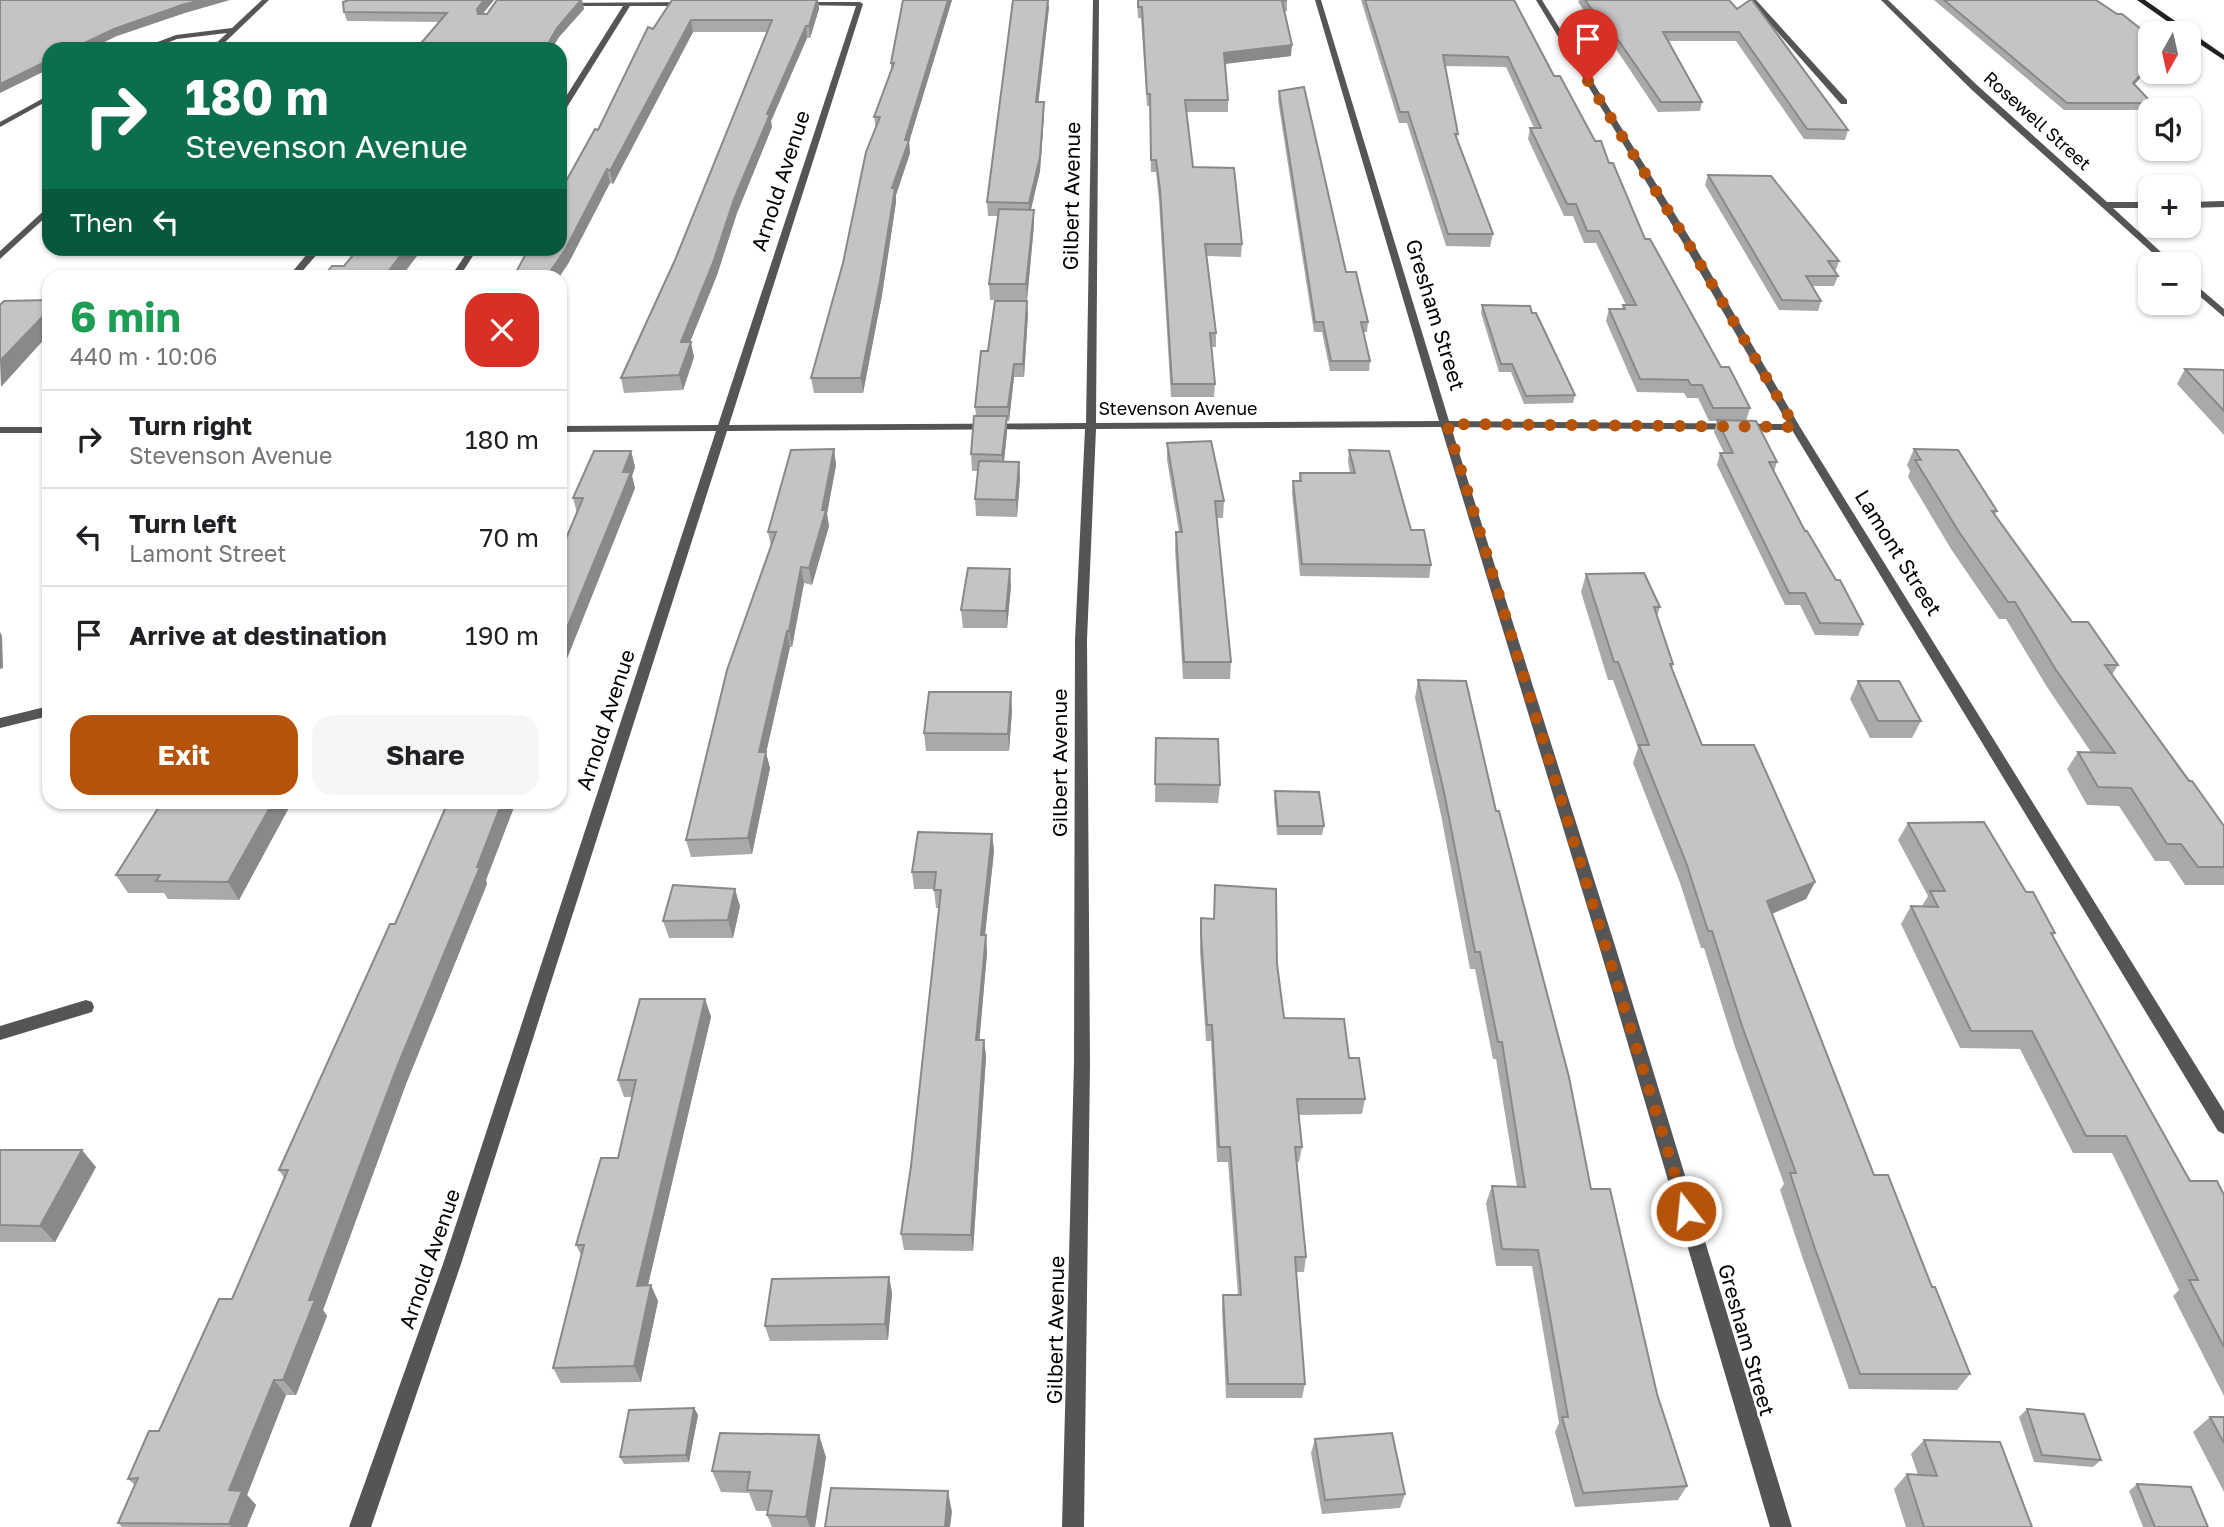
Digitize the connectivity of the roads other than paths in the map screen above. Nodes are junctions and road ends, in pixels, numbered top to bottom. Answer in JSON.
{"nodes":[{"id":1,"x":266,"y":0,"type":"edge"},
{"id":2,"x":1096,"y":0,"type":"edge"},
{"id":3,"x":1318,"y":0,"type":"edge"},
{"id":4,"x":1539,"y":0,"type":"edge"},
{"id":5,"x":1752,"y":0,"type":"edge"},
{"id":6,"x":1884,"y":0,"type":"edge"},
{"id":7,"x":2140,"y":0,"type":"edge"},
{"id":8,"x":549,"y":4,"type":"edge"},
{"id":9,"x":628,"y":4,"type":"junction"},
{"id":10,"x":696,"y":4,"type":"edge"},
{"id":11,"x":792,"y":4,"type":"edge"},
{"id":12,"x":2170,"y":21,"type":"edge"},
{"id":13,"x":234,"y":30,"type":"junction"},
{"id":14,"x":162,"y":42,"type":"edge"},
{"id":15,"x":221,"y":42,"type":"edge"},
{"id":16,"x":2202,"y":43,"type":"edge"},
{"id":17,"x":2224,"y":58,"type":"edge"},
{"id":18,"x":42,"y":101,"type":"edge"},
{"id":19,"x":567,"y":101,"type":"edge"},
{"id":20,"x":1844,"y":102,"type":"dead end"},
{"id":21,"x":0,"y":125,"type":"edge"},
{"id":22,"x":2224,"y":204,"type":"edge"},
{"id":23,"x":2105,"y":205,"type":"junction"},
{"id":24,"x":2138,"y":205,"type":"edge"},
{"id":25,"x":2201,"y":205,"type":"edge"},
{"id":26,"x":42,"y":216,"type":"edge"},
{"id":27,"x":2157,"y":252,"type":"edge"},
{"id":28,"x":0,"y":256,"type":"edge"},
{"id":29,"x":310,"y":256,"type":"edge"},
{"id":30,"x":299,"y":270,"type":"edge"},
{"id":31,"x":2201,"y":293,"type":"edge"},
{"id":32,"x":2224,"y":314,"type":"edge"},
{"id":33,"x":1447,"y":424,"type":"junction"},
{"id":34,"x":1091,"y":427,"type":"junction"},
{"id":35,"x":1795,"y":427,"type":"junction"},
{"id":36,"x":567,"y":429,"type":"edge"},
{"id":37,"x":723,"y":429,"type":"junction"},
{"id":38,"x":0,"y":430,"type":"edge"},
{"id":39,"x":42,"y":430,"type":"edge"},
{"id":40,"x":42,"y":713,"type":"edge"},
{"id":41,"x":0,"y":723,"type":"edge"},
{"id":42,"x":86,"y":1007,"type":"dead end"},
{"id":43,"x":0,"y":1033,"type":"edge"},
{"id":44,"x":2224,"y":1125,"type":"edge"},
{"id":45,"x":360,"y":1527,"type":"edge"},
{"id":46,"x":1073,"y":1527,"type":"edge"},
{"id":47,"x":1781,"y":1527,"type":"edge"}],
"edges":[{"from":1,"to":13,"type":"street"},
{"from":2,"to":34,"type":"street","name":"Gilbert Avenue"},
{"from":3,"to":33,"type":"street","name":"Gresham Street"},
{"from":4,"to":35,"type":"street","name":"Lamont Street"},
{"from":5,"to":20,"type":"street"},
{"from":6,"to":23,"type":"street","name":"Rosewell Street"},
{"from":7,"to":12,"type":"main road"},
{"from":8,"to":9,"type":"street"},
{"from":9,"to":10,"type":"street"},
{"from":9,"to":19,"type":"street"},
{"from":11,"to":37,"type":"street","name":"Arnold Avenue"},
{"from":13,"to":14,"type":"street"},
{"from":13,"to":15,"type":"street"},
{"from":16,"to":17,"type":"main road"},
{"from":18,"to":21,"type":"street"},
{"from":22,"to":25,"type":"street"},
{"from":23,"to":24,"type":"street"},
{"from":23,"to":27,"type":"street","name":"Rosewell Street"},
{"from":26,"to":28,"type":"street"},
{"from":29,"to":30,"type":"street"},
{"from":31,"to":32,"type":"street"},
{"from":33,"to":34,"type":"street","name":"Stevenson Avenue"},
{"from":33,"to":35,"type":"street","name":"Stevenson Avenue"},
{"from":33,"to":47,"type":"street","name":"Gresham Street"},
{"from":34,"to":37,"type":"street","name":"Stevenson Avenue"},
{"from":34,"to":46,"type":"street","name":"Gilbert Avenue"},
{"from":35,"to":44,"type":"street","name":"Lamont Street"},
{"from":36,"to":37,"type":"street","name":"Stevenson Avenue"},
{"from":37,"to":45,"type":"street","name":"Arnold Avenue"},
{"from":38,"to":39,"type":"street"},
{"from":40,"to":41,"type":"street"},
{"from":42,"to":43,"type":"street"}]}
